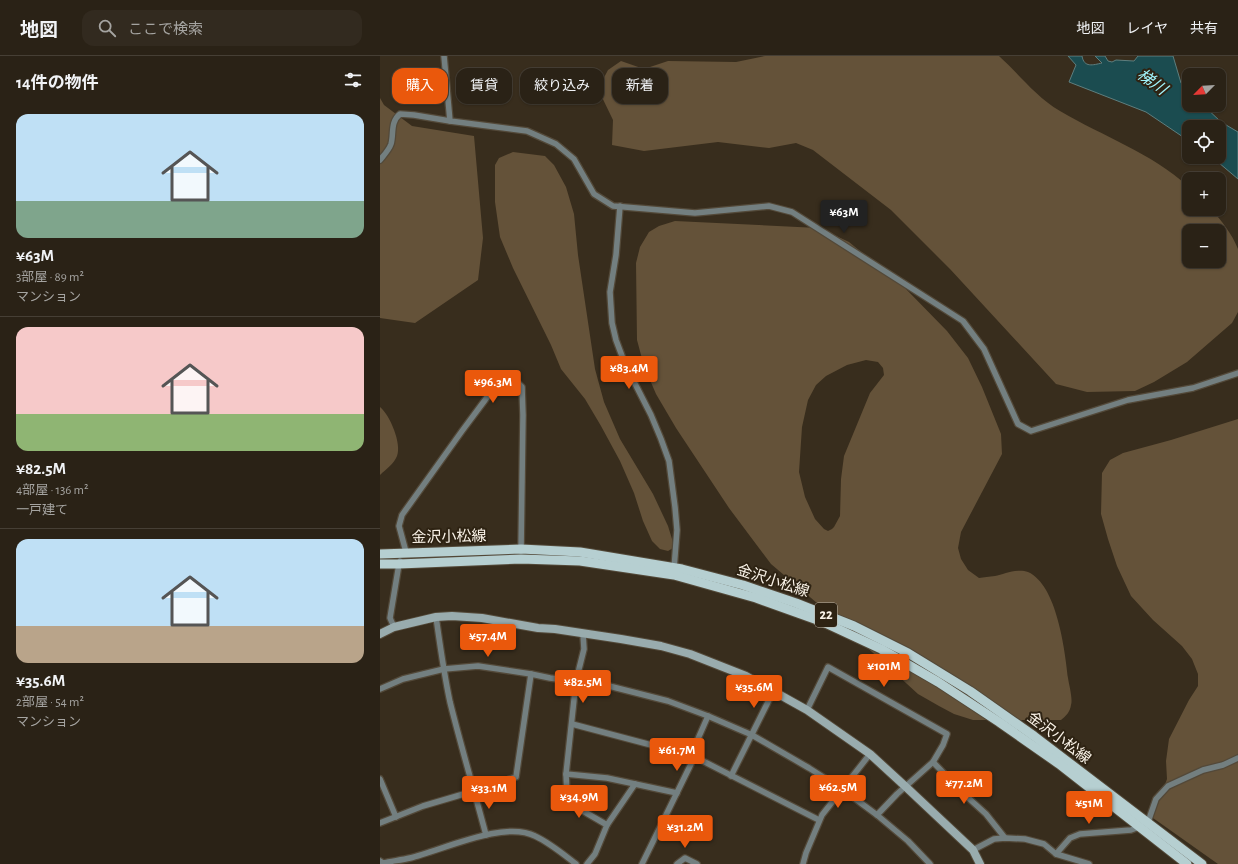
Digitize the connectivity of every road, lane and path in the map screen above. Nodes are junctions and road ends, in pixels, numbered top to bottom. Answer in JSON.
{"nodes":[{"id":1,"x":444,"y":56,"type":"edge"},
{"id":2,"x":450,"y":121,"type":"junction"},
{"id":3,"x":380,"y":160,"type":"edge"},
{"id":4,"x":620,"y":206,"type":"junction"},
{"id":5,"x":1238,"y":373,"type":"edge"},
{"id":6,"x":521,"y":549,"type":"junction"},
{"id":7,"x":406,"y":552,"type":"junction"},
{"id":8,"x":380,"y":554,"type":"edge"},
{"id":9,"x":521,"y":559,"type":"junction"},
{"id":10,"x":380,"y":564,"type":"edge"},
{"id":11,"x":399,"y":564,"type":"junction"},
{"id":12,"x":674,"y":571,"type":"junction"},
{"id":13,"x":436,"y":617,"type":"junction"},
{"id":14,"x":394,"y":628,"type":"junction"},
{"id":15,"x":380,"y":634,"type":"edge"},
{"id":16,"x":583,"y":634,"type":"junction"},
{"id":17,"x":444,"y":669,"type":"junction"},
{"id":18,"x":531,"y":674,"type":"junction"},
{"id":19,"x":576,"y":681,"type":"junction"},
{"id":20,"x":380,"y":689,"type":"edge"},
{"id":21,"x":773,"y":692,"type":"junction"},
{"id":22,"x":807,"y":710,"type":"junction"},
{"id":23,"x":708,"y":716,"type":"junction"},
{"id":24,"x":572,"y":724,"type":"junction"},
{"id":25,"x":752,"y":735,"type":"junction"},
{"id":26,"x":870,"y":754,"type":"junction"},
{"id":27,"x":693,"y":756,"type":"junction"},
{"id":28,"x":1238,"y":758,"type":"edge"},
{"id":29,"x":933,"y":762,"type":"junction"},
{"id":30,"x":566,"y":774,"type":"junction"},
{"id":31,"x":731,"y":776,"type":"junction"},
{"id":32,"x":380,"y":779,"type":"edge"},
{"id":33,"x":636,"y":784,"type":"junction"},
{"id":34,"x":906,"y":787,"type":"junction"},
{"id":35,"x":842,"y":789,"type":"junction"},
{"id":36,"x":474,"y":791,"type":"junction"},
{"id":37,"x":677,"y":793,"type":"junction"},
{"id":38,"x":878,"y":815,"type":"junction"},
{"id":39,"x":396,"y":817,"type":"junction"},
{"id":40,"x":819,"y":820,"type":"junction"},
{"id":41,"x":1148,"y":822,"type":"junction"},
{"id":42,"x":380,"y":823,"type":"edge"},
{"id":43,"x":607,"y":825,"type":"junction"},
{"id":44,"x":1139,"y":827,"type":"junction"},
{"id":45,"x":486,"y":835,"type":"junction"},
{"id":46,"x":1005,"y":838,"type":"junction"},
{"id":47,"x":973,"y":850,"type":"junction"},
{"id":48,"x":1056,"y":854,"type":"junction"},
{"id":49,"x":380,"y":861,"type":"edge"},
{"id":50,"x":411,"y":861,"type":"edge"},
{"id":51,"x":576,"y":864,"type":"edge"},
{"id":52,"x":587,"y":864,"type":"edge"},
{"id":53,"x":642,"y":864,"type":"edge"},
{"id":54,"x":677,"y":864,"type":"edge"},
{"id":55,"x":697,"y":864,"type":"edge"},
{"id":56,"x":803,"y":864,"type":"edge"},
{"id":57,"x":928,"y":864,"type":"edge"},
{"id":58,"x":980,"y":864,"type":"edge"},
{"id":59,"x":1089,"y":864,"type":"edge"},
{"id":60,"x":1187,"y":864,"type":"edge"},
{"id":61,"x":1202,"y":864,"type":"edge"}],
"edges":[{"from":1,"to":2,"type":"street"},
{"from":2,"to":3,"type":"street"},
{"from":2,"to":4,"type":"street"},
{"from":4,"to":5,"type":"street"},
{"from":4,"to":12,"type":"street"},
{"from":6,"to":7,"type":"main road","name":"金沢小松線","number":"22"},
{"from":6,"to":7,"type":"street"},
{"from":6,"to":9,"type":"street"},
{"from":6,"to":12,"type":"main road","name":"金沢小松線","number":"22"},
{"from":7,"to":8,"type":"main road","name":"金沢小松線","number":"22"},
{"from":7,"to":11,"type":"street"},
{"from":9,"to":11,"type":"main road","name":"金沢小松線","number":"22"},
{"from":9,"to":12,"type":"main road","name":"金沢小松線","number":"22"},
{"from":10,"to":11,"type":"main road","name":"金沢小松線","number":"22"},
{"from":11,"to":14,"type":"street"},
{"from":12,"to":41,"type":"main road","name":"金沢小松線","number":"22"},
{"from":12,"to":44,"type":"main road","name":"金沢小松線","number":"22"},
{"from":13,"to":14,"type":"street"},
{"from":13,"to":16,"type":"street"},
{"from":13,"to":17,"type":"street"},
{"from":14,"to":15,"type":"street"},
{"from":16,"to":19,"type":"street"},
{"from":16,"to":21,"type":"street"},
{"from":17,"to":18,"type":"street"},
{"from":17,"to":20,"type":"street"},
{"from":17,"to":36,"type":"street"},
{"from":18,"to":19,"type":"street"},
{"from":18,"to":36,"type":"street"},
{"from":19,"to":23,"type":"street"},
{"from":19,"to":24,"type":"street"},
{"from":21,"to":22,"type":"street"},
{"from":21,"to":25,"type":"street"},
{"from":22,"to":26,"type":"street"},
{"from":22,"to":29,"type":"street"},
{"from":23,"to":25,"type":"street"},
{"from":23,"to":27,"type":"street"},
{"from":24,"to":27,"type":"street"},
{"from":24,"to":30,"type":"street"},
{"from":25,"to":31,"type":"street"},
{"from":25,"to":35,"type":"street"},
{"from":26,"to":34,"type":"street"},
{"from":26,"to":35,"type":"street"},
{"from":27,"to":31,"type":"street"},
{"from":27,"to":37,"type":"street"},
{"from":28,"to":41,"type":"street"},
{"from":29,"to":34,"type":"street"},
{"from":29,"to":46,"type":"street"},
{"from":30,"to":33,"type":"street"},
{"from":30,"to":43,"type":"street"},
{"from":31,"to":40,"type":"street"},
{"from":32,"to":39,"type":"street"},
{"from":33,"to":37,"type":"street"},
{"from":33,"to":43,"type":"street"},
{"from":34,"to":38,"type":"street"},
{"from":34,"to":47,"type":"street"},
{"from":35,"to":38,"type":"street"},
{"from":35,"to":40,"type":"street"},
{"from":36,"to":39,"type":"street"},
{"from":36,"to":45,"type":"street"},
{"from":37,"to":53,"type":"street"},
{"from":38,"to":57,"type":"street"},
{"from":39,"to":42,"type":"street"},
{"from":40,"to":56,"type":"street"},
{"from":41,"to":61,"type":"main road","name":"金沢小松線","number":"22"},
{"from":43,"to":52,"type":"street"},
{"from":44,"to":48,"type":"street"},
{"from":44,"to":60,"type":"main road","name":"金沢小松線","number":"22"},
{"from":45,"to":50,"type":"street"},
{"from":45,"to":51,"type":"street"},
{"from":46,"to":47,"type":"street"},
{"from":46,"to":48,"type":"street"},
{"from":47,"to":58,"type":"street"},
{"from":48,"to":59,"type":"street"},
{"from":49,"to":50,"type":"street"},
{"from":54,"to":55,"type":"street"}]}
